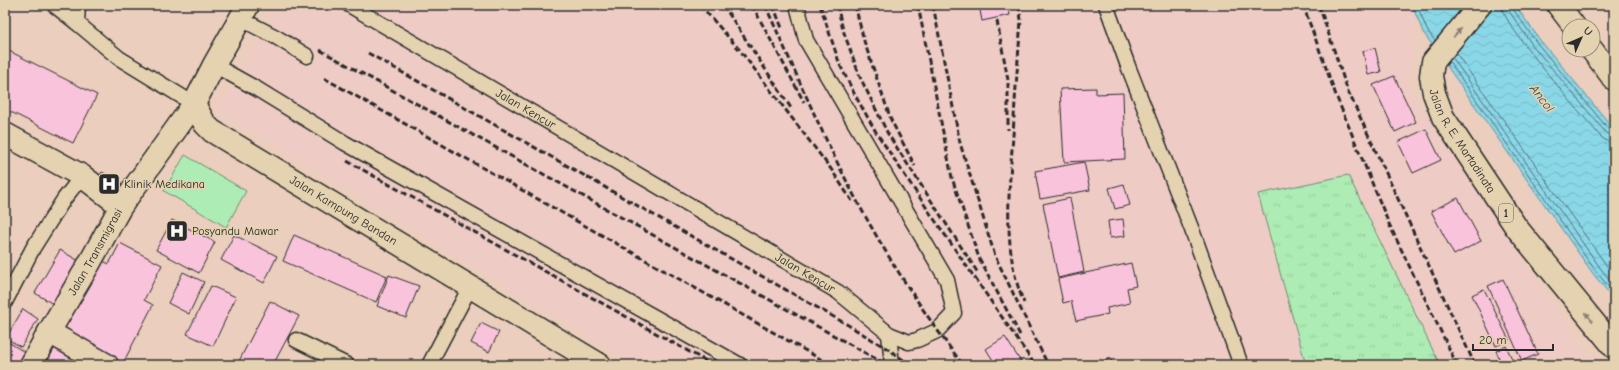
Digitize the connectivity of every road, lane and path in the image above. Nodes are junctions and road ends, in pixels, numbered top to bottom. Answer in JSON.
{"nodes":[{"id":1,"x":54,"y":5,"type":"edge"},
{"id":2,"x":78,"y":5,"type":"edge"},
{"id":3,"x":349,"y":5,"type":"edge"},
{"id":4,"x":797,"y":5,"type":"edge"},
{"id":5,"x":1106,"y":5,"type":"edge"},
{"id":6,"x":1480,"y":5,"type":"edge"},
{"id":7,"x":1558,"y":5,"type":"edge"},
{"id":8,"x":245,"y":12,"type":"edge"},
{"id":9,"x":1568,"y":18,"type":"edge"},
{"id":10,"x":77,"y":23,"type":"junction"},
{"id":11,"x":307,"y":56,"type":"dead end"},
{"id":12,"x":1598,"y":58,"type":"edge"},
{"id":13,"x":214,"y":65,"type":"junction"},
{"id":14,"x":1614,"y":79,"type":"edge"},
{"id":15,"x":194,"y":104,"type":"junction"},
{"id":16,"x":5,"y":134,"type":"edge"},
{"id":17,"x":82,"y":176,"type":"junction"},
{"id":18,"x":121,"y":206,"type":"junction"},
{"id":19,"x":470,"y":287,"type":"junction"},
{"id":20,"x":5,"y":302,"type":"edge"},
{"id":21,"x":49,"y":332,"type":"junction"},
{"id":22,"x":889,"y":334,"type":"junction"},
{"id":23,"x":296,"y":340,"type":"dead end"},
{"id":24,"x":1614,"y":347,"type":"edge"},
{"id":25,"x":31,"y":365,"type":"edge"},
{"id":26,"x":107,"y":365,"type":"edge"},
{"id":27,"x":347,"y":365,"type":"edge"},
{"id":28,"x":429,"y":365,"type":"edge"},
{"id":29,"x":600,"y":365,"type":"edge"},
{"id":30,"x":740,"y":365,"type":"edge"},
{"id":31,"x":892,"y":365,"type":"edge"},
{"id":32,"x":1241,"y":365,"type":"edge"}],
"edges":[{"from":1,"to":10,"type":"lane"},
{"from":2,"to":10,"type":"lane"},
{"from":3,"to":22,"type":"lane","name":"Jalan Kencur"},
{"from":4,"to":22,"type":"lane","name":"Jalan Kencur"},
{"from":5,"to":32,"type":"lane"},
{"from":24,"to":6,"type":"main road","name":"Jalan R. E. Martadinata","number":"1","one_way":true},
{"from":7,"to":9,"type":"main road"},
{"from":8,"to":11,"type":"lane"},
{"from":8,"to":13,"type":"main road"},
{"from":10,"to":15,"type":"lane"},
{"from":12,"to":14,"type":"main road"},
{"from":13,"to":15,"type":"main road"},
{"from":13,"to":30,"type":"lane"},
{"from":15,"to":18,"type":"main road","name":"Jalan Transmigrasi"},
{"from":15,"to":19,"type":"main road","name":"Jalan Kampung Bandan"},
{"from":16,"to":17,"type":"main road"},
{"from":17,"to":18,"type":"main road"},
{"from":17,"to":20,"type":"lane"},
{"from":18,"to":21,"type":"main road","name":"Jalan Transmigrasi"},
{"from":19,"to":28,"type":"lane"},
{"from":19,"to":29,"type":"main road","name":"Jalan Kampung Bandan"},
{"from":21,"to":25,"type":"main road","name":"Jalan Transmigrasi"},
{"from":21,"to":26,"type":"main road"},
{"from":22,"to":31,"type":"lane"},
{"from":23,"to":27,"type":"lane"}]}
